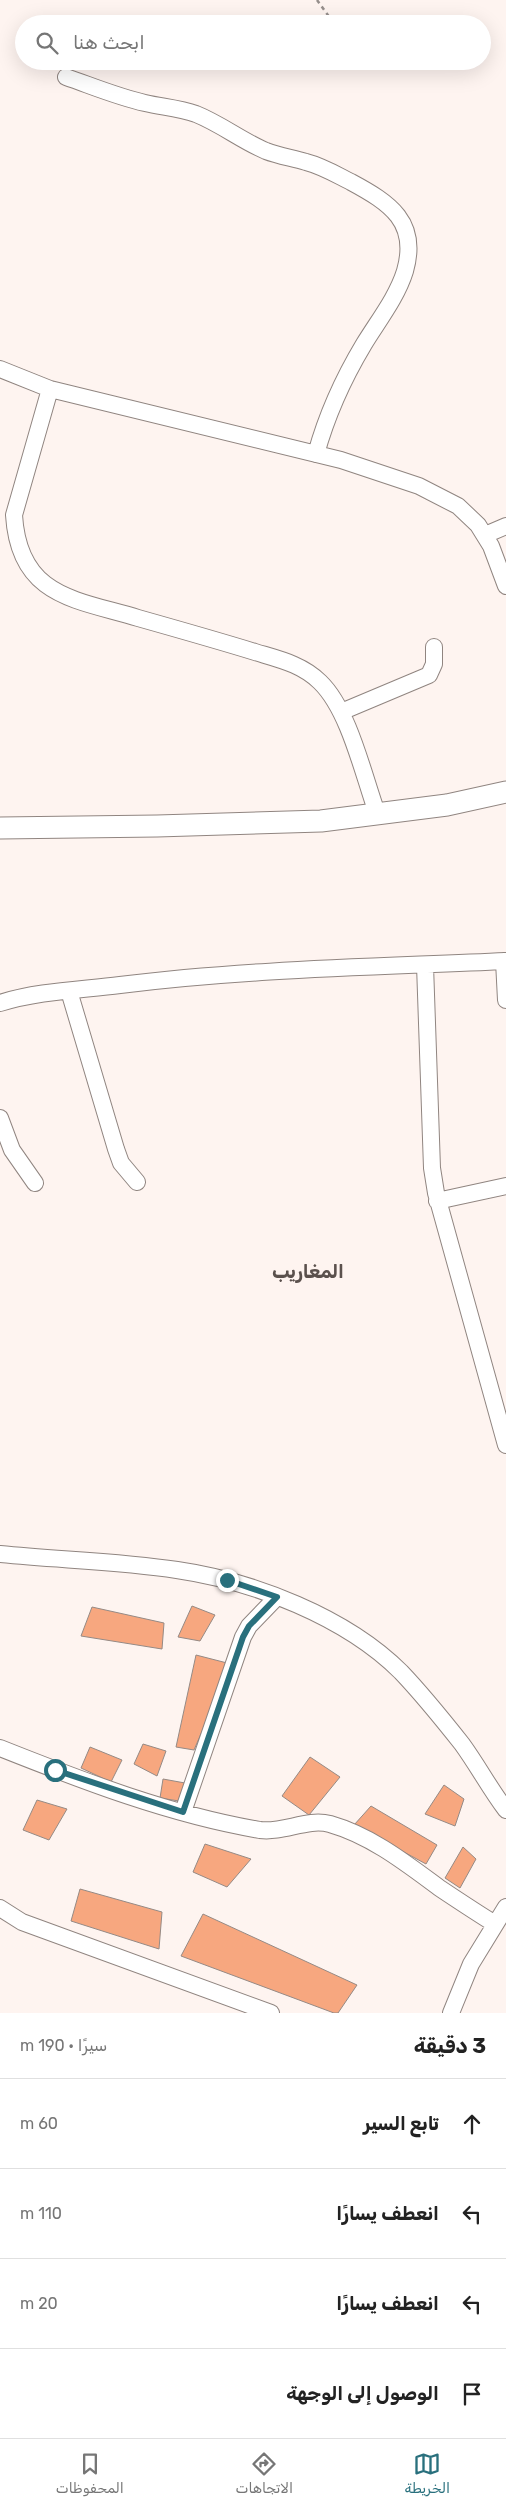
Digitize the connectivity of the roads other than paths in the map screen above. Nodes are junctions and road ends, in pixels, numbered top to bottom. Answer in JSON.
{"nodes":[{"id":1,"x":66,"y":77,"type":"dead end"},
{"id":2,"x":0,"y":369,"type":"edge"},
{"id":3,"x":50,"y":389,"type":"junction"},
{"id":4,"x":316,"y":454,"type":"junction"},
{"id":5,"x":506,"y":526,"type":"edge"},
{"id":6,"x":485,"y":535,"type":"junction"},
{"id":7,"x":506,"y":586,"type":"edge"},
{"id":8,"x":434,"y":647,"type":"dead end"},
{"id":9,"x":342,"y":712,"type":"junction"},
{"id":10,"x":506,"y":792,"type":"edge"},
{"id":11,"x":377,"y":813,"type":"junction"},
{"id":12,"x":0,"y":828,"type":"edge"},
{"id":13,"x":505,"y":961,"type":"edge"},
{"id":14,"x":425,"y":965,"type":"junction"},
{"id":15,"x":69,"y":991,"type":"junction"},
{"id":16,"x":506,"y":1000,"type":"edge"},
{"id":17,"x":0,"y":1003,"type":"edge"},
{"id":18,"x":0,"y":1118,"type":"edge"},
{"id":19,"x":137,"y":1182,"type":"dead end"},
{"id":20,"x":35,"y":1183,"type":"dead end"},
{"id":21,"x":506,"y":1186,"type":"edge"},
{"id":22,"x":438,"y":1201,"type":"junction"},
{"id":23,"x":506,"y":1445,"type":"edge"},
{"id":24,"x":0,"y":1554,"type":"edge"},
{"id":25,"x":277,"y":1597,"type":"junction"},
{"id":26,"x":0,"y":1748,"type":"edge"},
{"id":27,"x":506,"y":1810,"type":"edge"},
{"id":28,"x":183,"y":1812,"type":"junction"},
{"id":29,"x":506,"y":1907,"type":"edge"},
{"id":30,"x":0,"y":1908,"type":"edge"},
{"id":31,"x":495,"y":1924,"type":"junction"},
{"id":32,"x":271,"y":2013,"type":"edge"},
{"id":33,"x":450,"y":2013,"type":"edge"}],
"edges":[{"from":1,"to":4,"type":"street"},
{"from":2,"to":3,"type":"street"},
{"from":3,"to":4,"type":"street"},
{"from":3,"to":9,"type":"street"},
{"from":4,"to":6,"type":"street"},
{"from":5,"to":6,"type":"street"},
{"from":6,"to":7,"type":"street"},
{"from":8,"to":9,"type":"street"},
{"from":9,"to":11,"type":"street"},
{"from":10,"to":11,"type":"street"},
{"from":11,"to":12,"type":"street"},
{"from":13,"to":14,"type":"street"},
{"from":13,"to":16,"type":"street"},
{"from":14,"to":15,"type":"street"},
{"from":14,"to":22,"type":"street"},
{"from":15,"to":17,"type":"street"},
{"from":15,"to":19,"type":"street"},
{"from":18,"to":20,"type":"street"},
{"from":21,"to":22,"type":"street"},
{"from":22,"to":23,"type":"street"},
{"from":24,"to":25,"type":"street"},
{"from":25,"to":27,"type":"street"},
{"from":25,"to":28,"type":"street"},
{"from":26,"to":28,"type":"street"},
{"from":28,"to":31,"type":"street"},
{"from":29,"to":31,"type":"street"},
{"from":30,"to":32,"type":"street"},
{"from":31,"to":33,"type":"street"}]}
